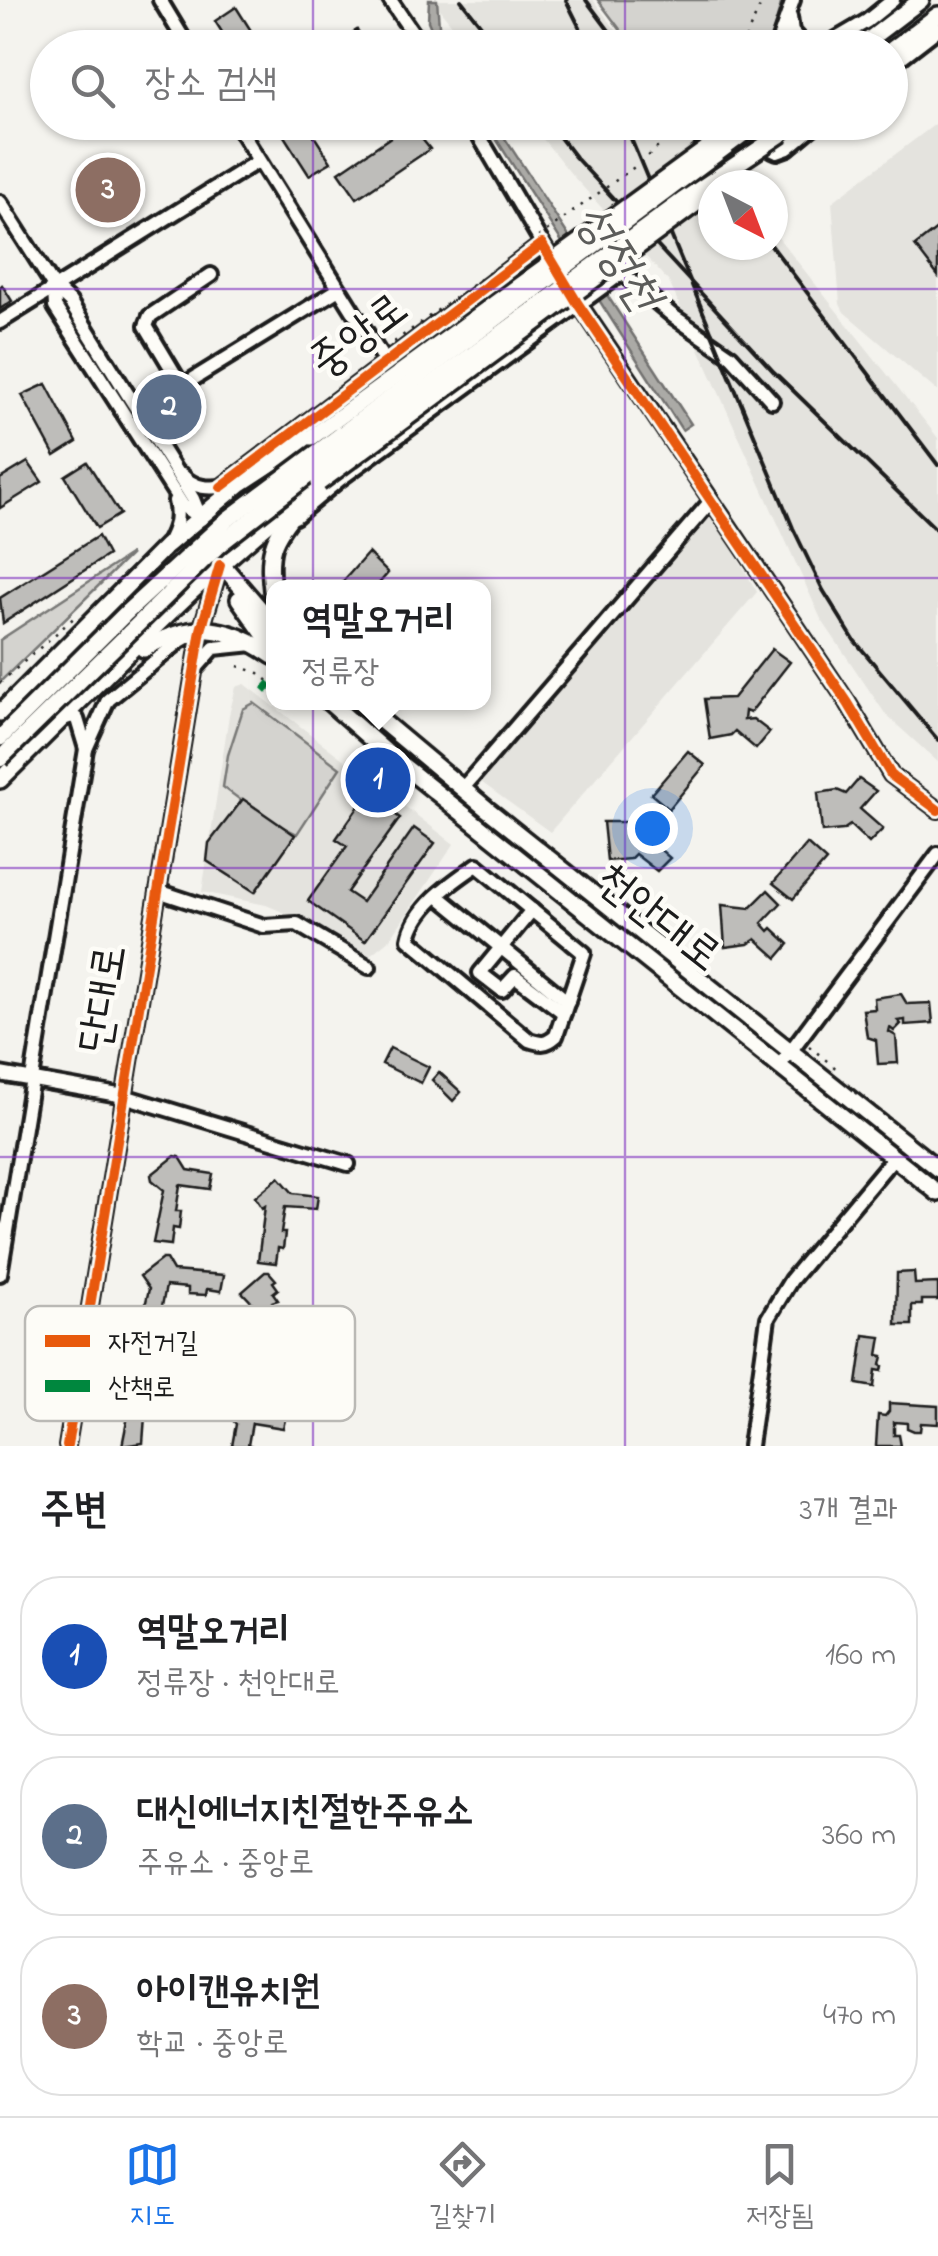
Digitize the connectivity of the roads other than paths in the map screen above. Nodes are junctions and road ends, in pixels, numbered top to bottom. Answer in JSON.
{"nodes":[{"id":1,"x":390,"y":0,"type":"edge"},
{"id":2,"x":873,"y":0,"type":"edge"},
{"id":3,"x":893,"y":0,"type":"edge"},
{"id":4,"x":921,"y":0,"type":"edge"},
{"id":5,"x":163,"y":1,"type":"edge"},
{"id":6,"x":791,"y":5,"type":"edge"},
{"id":7,"x":938,"y":14,"type":"edge"},
{"id":8,"x":867,"y":21,"type":"junction"},
{"id":9,"x":938,"y":29,"type":"edge"},
{"id":10,"x":179,"y":30,"type":"edge"},
{"id":11,"x":411,"y":30,"type":"edge"},
{"id":12,"x":782,"y":30,"type":"edge"},
{"id":13,"x":792,"y":30,"type":"edge"},
{"id":14,"x":852,"y":30,"type":"edge"},
{"id":15,"x":880,"y":30,"type":"edge"},
{"id":16,"x":908,"y":37,"type":"edge"},
{"id":17,"x":908,"y":52,"type":"edge"},
{"id":18,"x":246,"y":140,"type":"edge"},
{"id":19,"x":481,"y":140,"type":"edge"},
{"id":20,"x":719,"y":140,"type":"edge"},
{"id":21,"x":732,"y":140,"type":"edge"},
{"id":22,"x":762,"y":140,"type":"edge"},
{"id":23,"x":771,"y":140,"type":"edge"},
{"id":24,"x":774,"y":140,"type":"edge"},
{"id":25,"x":798,"y":140,"type":"edge"},
{"id":26,"x":258,"y":161,"type":"junction"},
{"id":27,"x":737,"y":170,"type":"edge"},
{"id":28,"x":0,"y":202,"type":"edge"},
{"id":29,"x":698,"y":202,"type":"edge"},
{"id":30,"x":542,"y":244,"type":"junction"},
{"id":31,"x":510,"y":268,"type":"junction"},
{"id":32,"x":211,"y":275,"type":"dead end"},
{"id":33,"x":551,"y":286,"type":"junction"},
{"id":34,"x":54,"y":287,"type":"junction"},
{"id":35,"x":339,"y":289,"type":"junction"},
{"id":36,"x":578,"y":304,"type":"junction"},
{"id":37,"x":0,"y":322,"type":"edge"},
{"id":38,"x":550,"y":325,"type":"junction"},
{"id":39,"x":385,"y":362,"type":"junction"},
{"id":40,"x":772,"y":401,"type":"dead end"},
{"id":41,"x":170,"y":462,"type":"junction"},
{"id":42,"x":240,"y":484,"type":"junction"},
{"id":43,"x":319,"y":484,"type":"junction"},
{"id":44,"x":222,"y":487,"type":"junction"},
{"id":45,"x":172,"y":489,"type":"junction"},
{"id":46,"x":711,"y":500,"type":"junction"},
{"id":47,"x":201,"y":519,"type":"junction"},
{"id":48,"x":275,"y":535,"type":"junction"},
{"id":49,"x":166,"y":546,"type":"junction"},
{"id":50,"x":220,"y":565,"type":"junction"},
{"id":51,"x":271,"y":580,"type":"edge"},
{"id":52,"x":266,"y":616,"type":"edge"},
{"id":53,"x":200,"y":630,"type":"junction"},
{"id":54,"x":266,"y":637,"type":"edge"},
{"id":55,"x":256,"y":644,"type":"junction"},
{"id":56,"x":266,"y":651,"type":"edge"},
{"id":57,"x":193,"y":673,"type":"junction"},
{"id":58,"x":83,"y":700,"type":"junction"},
{"id":59,"x":338,"y":710,"type":"edge"},
{"id":60,"x":369,"y":710,"type":"edge"},
{"id":61,"x":0,"y":712,"type":"edge"},
{"id":62,"x":63,"y":719,"type":"junction"},
{"id":63,"x":0,"y":738,"type":"edge"},
{"id":64,"x":86,"y":748,"type":"junction"},
{"id":65,"x":0,"y":759,"type":"edge"},
{"id":66,"x":0,"y":780,"type":"edge"},
{"id":67,"x":462,"y":788,"type":"junction"},
{"id":68,"x":938,"y":810,"type":"edge"},
{"id":69,"x":938,"y":854,"type":"edge"},
{"id":70,"x":158,"y":891,"type":"junction"},
{"id":71,"x":438,"y":896,"type":"junction"},
{"id":72,"x":532,"y":910,"type":"junction"},
{"id":73,"x":501,"y":948,"type":"junction"},
{"id":74,"x":369,"y":966,"type":"dead end"},
{"id":75,"x":570,"y":1009,"type":"junction"},
{"id":76,"x":791,"y":1050,"type":"junction"},
{"id":77,"x":780,"y":1065,"type":"junction"},
{"id":78,"x":0,"y":1074,"type":"edge"},
{"id":79,"x":32,"y":1080,"type":"junction"},
{"id":80,"x":124,"y":1096,"type":"junction"},
{"id":81,"x":894,"y":1157,"type":"junction"},
{"id":82,"x":348,"y":1164,"type":"dead end"},
{"id":83,"x":938,"y":1169,"type":"edge"},
{"id":84,"x":938,"y":1193,"type":"edge"},
{"id":85,"x":0,"y":1274,"type":"edge"},
{"id":86,"x":90,"y":1306,"type":"edge"},
{"id":87,"x":71,"y":1421,"type":"edge"},
{"id":88,"x":67,"y":1446,"type":"edge"},
{"id":89,"x":750,"y":1446,"type":"edge"}],
"edges":[{"from":1,"to":11,"type":"street"},
{"from":2,"to":8,"type":"street"},
{"from":3,"to":8,"type":"street"},
{"from":4,"to":15,"type":"main road"},
{"from":5,"to":10,"type":"street"},
{"from":6,"to":12,"type":"street"},
{"from":6,"to":13,"type":"street"},
{"from":7,"to":16,"type":"main road"},
{"from":8,"to":14,"type":"street"},
{"from":9,"to":17,"type":"street"},
{"from":18,"to":26,"type":"street","name":"중앙로"},
{"from":19,"to":30,"type":"street"},
{"from":20,"to":42,"type":"main road","bridge":true},
{"from":21,"to":63,"type":"main road","bridge":true},
{"from":22,"to":25,"type":"street"},
{"from":23,"to":65,"type":"main road","bridge":true},
{"from":24,"to":27,"type":"main road","bridge":true},
{"from":26,"to":34,"type":"street"},
{"from":26,"to":35,"type":"street","name":"중앙로"},
{"from":28,"to":34,"type":"street"},
{"from":29,"to":43,"type":"main road","bridge":true},
{"from":30,"to":31,"type":"street","name":"중앙로"},
{"from":30,"to":36,"type":"street"},
{"from":31,"to":33,"type":"street"},
{"from":31,"to":39,"type":"street","name":"중앙로"},
{"from":32,"to":35,"type":"street","name":"중앙로"},
{"from":33,"to":36,"type":"street"},
{"from":33,"to":38,"type":"street"},
{"from":34,"to":37,"type":"street"},
{"from":34,"to":41,"type":"street"},
{"from":34,"to":45,"type":"street"},
{"from":35,"to":39,"type":"street","name":"중앙로"},
{"from":36,"to":38,"type":"street"},
{"from":36,"to":40,"type":"street"},
{"from":36,"to":46,"type":"street"},
{"from":38,"to":48,"type":"street"},
{"from":39,"to":44,"type":"street","name":"중앙로"},
{"from":41,"to":44,"type":"street"},
{"from":41,"to":47,"type":"street"},
{"from":42,"to":44,"type":"street"},
{"from":42,"to":47,"type":"main road"},
{"from":43,"to":48,"type":"main road"},
{"from":43,"to":50,"type":"main road"},
{"from":45,"to":47,"type":"street"},
{"from":45,"to":49,"type":"street"},
{"from":46,"to":67,"type":"street"},
{"from":46,"to":68,"type":"street"},
{"from":47,"to":49,"type":"main road"},
{"from":47,"to":50,"type":"main road"},
{"from":48,"to":51,"type":"main road"},
{"from":49,"to":61,"type":"main road"},
{"from":50,"to":52,"type":"main road"},
{"from":50,"to":53,"type":"street","name":"단대로"},
{"from":50,"to":54,"type":"main road"},
{"from":50,"to":58,"type":"main road"},
{"from":53,"to":55,"type":"main road"},
{"from":53,"to":57,"type":"street","name":"단대로"},
{"from":53,"to":58,"type":"main road"},
{"from":53,"to":64,"type":"street"},
{"from":55,"to":56,"type":"main road"},
{"from":55,"to":57,"type":"street"},
{"from":57,"to":70,"type":"street","name":"단대로"},
{"from":58,"to":62,"type":"main road"},
{"from":59,"to":77,"type":"main road","name":"천안대로"},
{"from":60,"to":67,"type":"main road","name":"천안대로"},
{"from":62,"to":64,"type":"street"},
{"from":62,"to":66,"type":"main road"},
{"from":64,"to":79,"type":"street"},
{"from":67,"to":76,"type":"main road","name":"천안대로"},
{"from":69,"to":76,"type":"street"},
{"from":70,"to":74,"type":"street"},
{"from":70,"to":80,"type":"street","name":"단대로"},
{"from":71,"to":72,"type":"street"},
{"from":71,"to":73,"type":"street"},
{"from":71,"to":75,"type":"street"},
{"from":72,"to":73,"type":"street"},
{"from":72,"to":75,"type":"street"},
{"from":73,"to":75,"type":"street"},
{"from":73,"to":75,"type":"street"},
{"from":76,"to":77,"type":"street"},
{"from":76,"to":83,"type":"main road","name":"천안대로"},
{"from":77,"to":81,"type":"main road","name":"천안대로"},
{"from":78,"to":79,"type":"street"},
{"from":79,"to":80,"type":"street"},
{"from":79,"to":85,"type":"street"},
{"from":80,"to":82,"type":"street"},
{"from":80,"to":86,"type":"street","name":"단대로"},
{"from":81,"to":84,"type":"main road","name":"천안대로"},
{"from":81,"to":89,"type":"street"},
{"from":87,"to":88,"type":"street","name":"단대로"}]}
